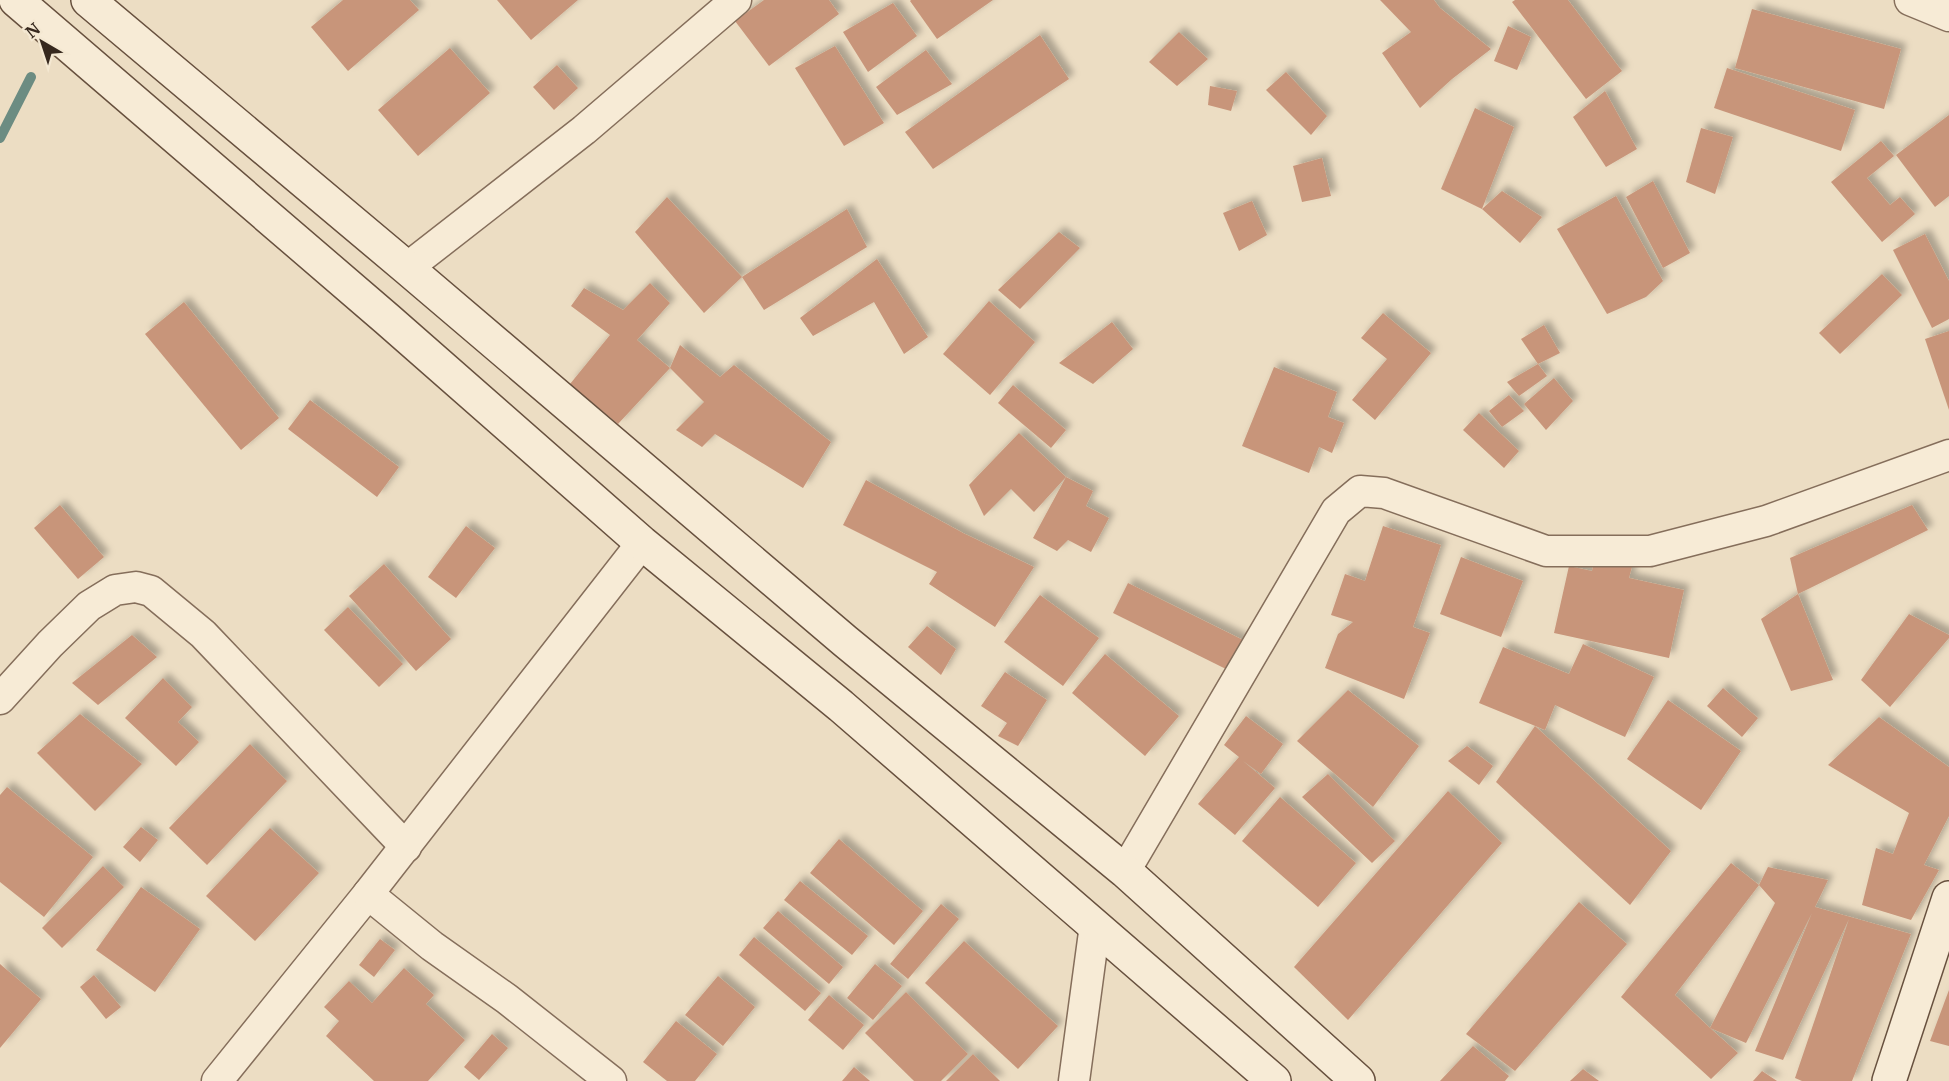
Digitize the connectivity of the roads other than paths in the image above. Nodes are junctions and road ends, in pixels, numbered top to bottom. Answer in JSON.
{"nodes":[{"id":1,"x":16,"y":0,"type":"edge"},
{"id":2,"x":88,"y":0,"type":"edge"},
{"id":3,"x":736,"y":0,"type":"edge"},
{"id":4,"x":1910,"y":0,"type":"edge"},
{"id":5,"x":1949,"y":16,"type":"edge"},
{"id":6,"x":408,"y":268,"type":"junction"},
{"id":7,"x":1949,"y":455,"type":"edge"},
{"id":8,"x":642,"y":543,"type":"junction"},
{"id":9,"x":0,"y":699,"type":"edge"},
{"id":10,"x":406,"y":847,"type":"junction"},
{"id":11,"x":1125,"y":871,"type":"junction"},
{"id":12,"x":368,"y":894,"type":"junction"},
{"id":13,"x":1949,"y":897,"type":"edge"},
{"id":14,"x":1095,"y":926,"type":"junction"},
{"id":15,"x":217,"y":1081,"type":"edge"},
{"id":16,"x":610,"y":1081,"type":"edge"},
{"id":17,"x":1074,"y":1081,"type":"edge"},
{"id":18,"x":1274,"y":1081,"type":"edge"},
{"id":19,"x":1358,"y":1081,"type":"edge"},
{"id":20,"x":1889,"y":1081,"type":"edge"}],
"edges":[{"from":1,"to":8,"type":"street"},
{"from":2,"to":6,"type":"street"},
{"from":3,"to":6,"type":"street"},
{"from":4,"to":5,"type":"street"},
{"from":6,"to":11,"type":"street"},
{"from":7,"to":11,"type":"street"},
{"from":8,"to":10,"type":"street"},
{"from":8,"to":14,"type":"street"},
{"from":9,"to":10,"type":"street"},
{"from":10,"to":12,"type":"street"},
{"from":11,"to":19,"type":"street"},
{"from":12,"to":15,"type":"street"},
{"from":12,"to":16,"type":"street"},
{"from":13,"to":20,"type":"street"},
{"from":14,"to":17,"type":"street"},
{"from":14,"to":18,"type":"street"}]}
